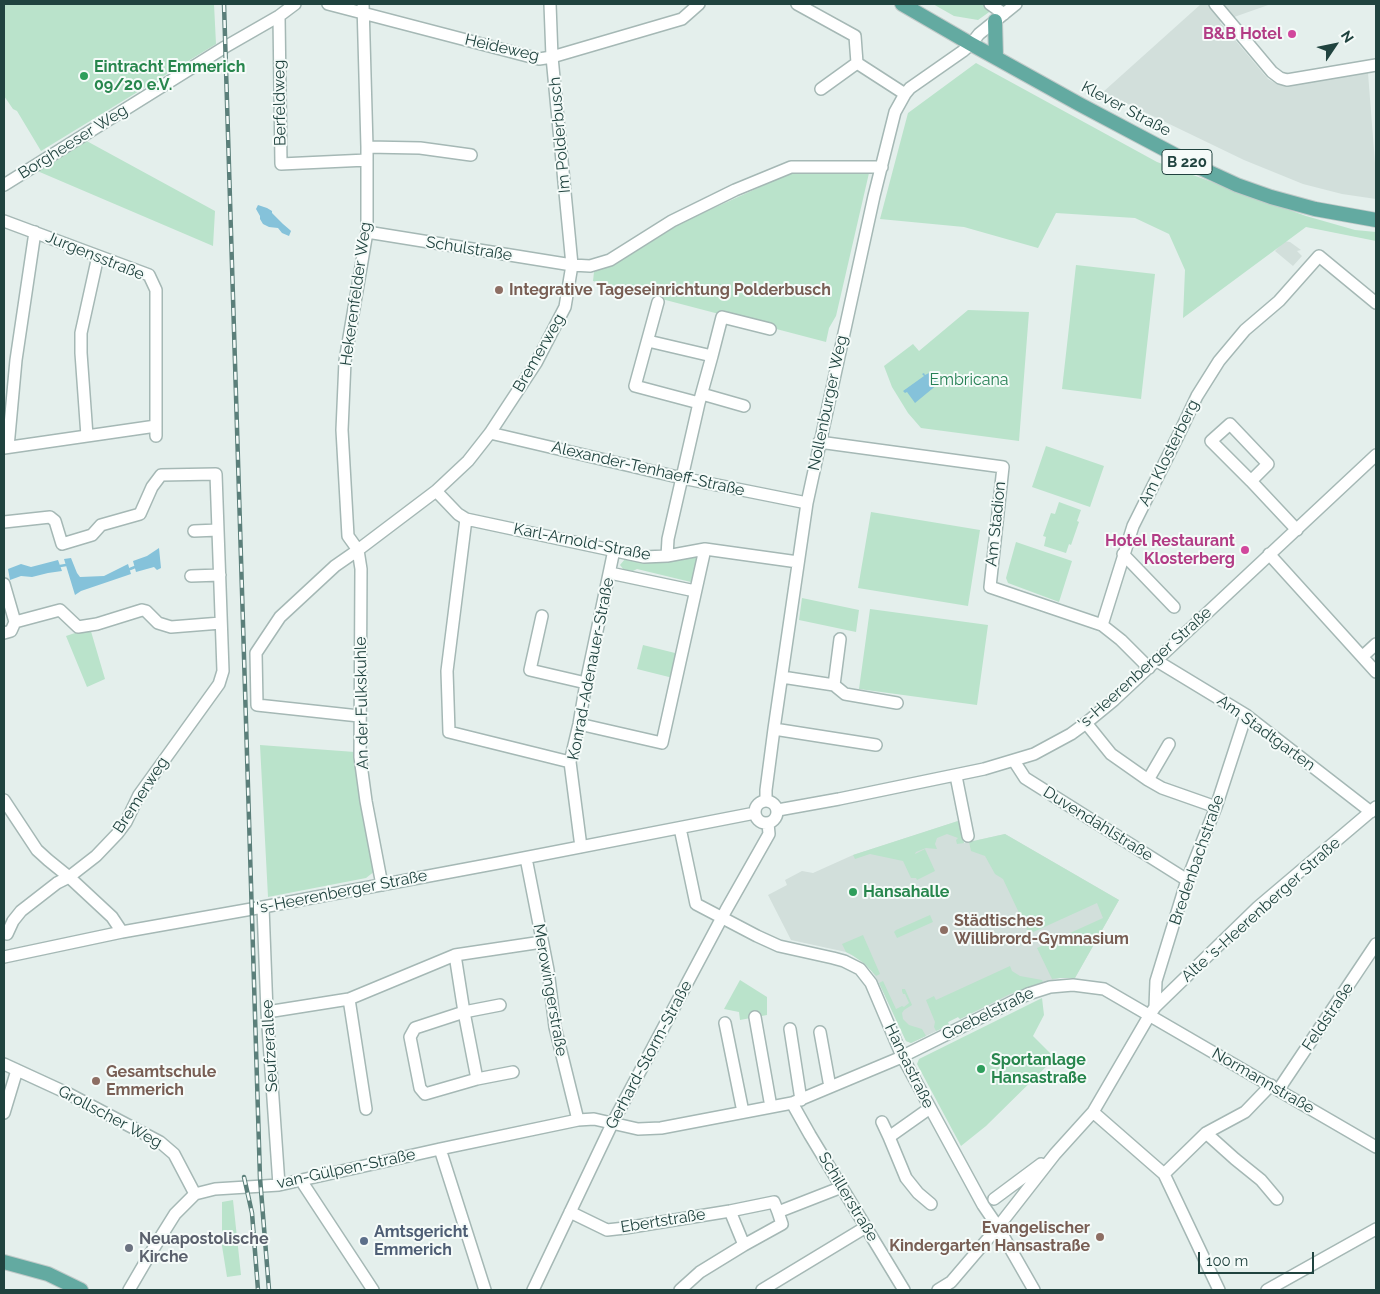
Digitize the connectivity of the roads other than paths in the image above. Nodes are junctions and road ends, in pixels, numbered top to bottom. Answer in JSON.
{"nodes":[{"id":1,"x":295,"y":4,"type":"edge"},
{"id":2,"x":328,"y":4,"type":"edge"},
{"id":3,"x":550,"y":4,"type":"edge"},
{"id":4,"x":699,"y":4,"type":"edge"},
{"id":5,"x":797,"y":4,"type":"edge"},
{"id":6,"x":902,"y":4,"type":"edge"},
{"id":7,"x":990,"y":4,"type":"edge"},
{"id":8,"x":1016,"y":4,"type":"edge"},
{"id":9,"x":1215,"y":4,"type":"edge"},
{"id":10,"x":363,"y":8,"type":"edge"},
{"id":11,"x":278,"y":16,"type":"junction"},
{"id":12,"x":1000,"y":17,"type":"junction"},
{"id":13,"x":971,"y":44,"type":"junction"},
{"id":14,"x":552,"y":57,"type":"junction"},
{"id":15,"x":996,"y":57,"type":"junction"},
{"id":16,"x":856,"y":63,"type":"junction"},
{"id":17,"x":1376,"y":65,"type":"edge"},
{"id":18,"x":821,"y":89,"type":"dead end"},
{"id":19,"x":905,"y":94,"type":"junction"},
{"id":20,"x":368,"y":147,"type":"junction"},
{"id":21,"x":471,"y":155,"type":"dead end"},
{"id":22,"x":368,"y":160,"type":"junction"},
{"id":23,"x":882,"y":167,"type":"junction"},
{"id":24,"x":4,"y":184,"type":"edge"},
{"id":25,"x":1376,"y":220,"type":"edge"},
{"id":26,"x":4,"y":221,"type":"edge"},
{"id":27,"x":35,"y":232,"type":"junction"},
{"id":28,"x":367,"y":232,"type":"junction"},
{"id":29,"x":98,"y":256,"type":"junction"},
{"id":30,"x":572,"y":265,"type":"junction"},
{"id":31,"x":658,"y":302,"type":"dead end"},
{"id":32,"x":1376,"y":303,"type":"edge"},
{"id":33,"x":770,"y":330,"type":"dead end"},
{"id":34,"x":648,"y":340,"type":"junction"},
{"id":35,"x":712,"y":356,"type":"junction"},
{"id":36,"x":700,"y":399,"type":"junction"},
{"id":37,"x":744,"y":406,"type":"dead end"},
{"id":38,"x":490,"y":433,"type":"junction"},
{"id":39,"x":87,"y":436,"type":"junction"},
{"id":40,"x":820,"y":442,"type":"junction"},
{"id":41,"x":6,"y":448,"type":"edge"},
{"id":42,"x":1376,"y":456,"type":"edge"},
{"id":43,"x":682,"y":478,"type":"junction"},
{"id":44,"x":1252,"y":481,"type":"junction"},
{"id":45,"x":436,"y":491,"type":"junction"},
{"id":46,"x":807,"y":503,"type":"junction"},
{"id":47,"x":466,"y":519,"type":"junction"},
{"id":48,"x":4,"y":522,"type":"edge"},
{"id":49,"x":218,"y":530,"type":"junction"},
{"id":50,"x":1297,"y":530,"type":"junction"},
{"id":51,"x":194,"y":531,"type":"dead end"},
{"id":52,"x":705,"y":549,"type":"junction"},
{"id":53,"x":358,"y":550,"type":"junction"},
{"id":54,"x":614,"y":550,"type":"junction"},
{"id":55,"x":1123,"y":554,"type":"junction"},
{"id":56,"x":1269,"y":554,"type":"junction"},
{"id":57,"x":666,"y":556,"type":"junction"},
{"id":58,"x":798,"y":562,"type":"junction"},
{"id":59,"x":610,"y":573,"type":"junction"},
{"id":60,"x":220,"y":575,"type":"junction"},
{"id":61,"x":191,"y":576,"type":"dead end"},
{"id":62,"x":4,"y":584,"type":"edge"},
{"id":63,"x":695,"y":591,"type":"junction"},
{"id":64,"x":1174,"y":607,"type":"dead end"},
{"id":65,"x":542,"y":616,"type":"dead end"},
{"id":66,"x":15,"y":622,"type":"junction"},
{"id":67,"x":221,"y":623,"type":"junction"},
{"id":68,"x":1102,"y":625,"type":"junction"},
{"id":69,"x":4,"y":633,"type":"edge"},
{"id":70,"x":840,"y":639,"type":"dead end"},
{"id":71,"x":1376,"y":644,"type":"edge"},
{"id":72,"x":1363,"y":656,"type":"junction"},
{"id":73,"x":1153,"y":664,"type":"junction"},
{"id":74,"x":1376,"y":672,"type":"edge"},
{"id":75,"x":782,"y":677,"type":"junction"},
{"id":76,"x":586,"y":683,"type":"junction"},
{"id":77,"x":834,"y":685,"type":"junction"},
{"id":78,"x":897,"y":703,"type":"dead end"},
{"id":79,"x":1246,"y":715,"type":"junction"},
{"id":80,"x":359,"y":716,"type":"junction"},
{"id":81,"x":579,"y":724,"type":"junction"},
{"id":82,"x":1086,"y":724,"type":"junction"},
{"id":83,"x":774,"y":729,"type":"junction"},
{"id":84,"x":1169,"y":744,"type":"dead end"},
{"id":85,"x":876,"y":745,"type":"dead end"},
{"id":86,"x":1014,"y":761,"type":"junction"},
{"id":87,"x":570,"y":762,"type":"junction"},
{"id":88,"x":956,"y":776,"type":"junction"},
{"id":89,"x":1148,"y":780,"type":"junction"},
{"id":90,"x":766,"y":800,"type":"junction"},
{"id":91,"x":5,"y":804,"type":"edge"},
{"id":92,"x":1216,"y":807,"type":"junction"},
{"id":93,"x":1374,"y":809,"type":"edge"},
{"id":94,"x":778,"y":810,"type":"junction"},
{"id":95,"x":755,"y":813,"type":"junction"},
{"id":96,"x":768,"y":823,"type":"junction"},
{"id":97,"x":680,"y":828,"type":"junction"},
{"id":98,"x":968,"y":836,"type":"dead end"},
{"id":99,"x":581,"y":847,"type":"junction"},
{"id":100,"x":526,"y":858,"type":"junction"},
{"id":101,"x":69,"y":877,"type":"junction"},
{"id":102,"x":1188,"y":880,"type":"junction"},
{"id":103,"x":382,"y":885,"type":"junction"},
{"id":104,"x":263,"y":907,"type":"junction"},
{"id":105,"x":722,"y":918,"type":"junction"},
{"id":106,"x":122,"y":932,"type":"junction"},
{"id":107,"x":7,"y":934,"type":"dead end"},
{"id":108,"x":542,"y":942,"type":"junction"},
{"id":109,"x":1375,"y":949,"type":"edge"},
{"id":110,"x":454,"y":956,"type":"junction"},
{"id":111,"x":4,"y":957,"type":"edge"},
{"id":112,"x":349,"y":999,"type":"junction"},
{"id":113,"x":500,"y":1005,"type":"dead end"},
{"id":114,"x":1152,"y":1011,"type":"junction"},
{"id":115,"x":267,"y":1012,"type":"junction"},
{"id":116,"x":464,"y":1012,"type":"junction"},
{"id":117,"x":755,"y":1017,"type":"dead end"},
{"id":118,"x":725,"y":1023,"type":"dead end"},
{"id":119,"x":790,"y":1029,"type":"dead end"},
{"id":120,"x":820,"y":1032,"type":"dead end"},
{"id":121,"x":902,"y":1056,"type":"junction"},
{"id":122,"x":4,"y":1064,"type":"edge"},
{"id":123,"x":17,"y":1070,"type":"junction"},
{"id":124,"x":513,"y":1072,"type":"dead end"},
{"id":125,"x":477,"y":1079,"type":"junction"},
{"id":126,"x":830,"y":1087,"type":"junction"},
{"id":127,"x":1275,"y":1087,"type":"junction"},
{"id":128,"x":797,"y":1101,"type":"junction"},
{"id":129,"x":771,"y":1107,"type":"junction"},
{"id":130,"x":930,"y":1108,"type":"junction"},
{"id":131,"x":366,"y":1109,"type":"dead end"},
{"id":132,"x":742,"y":1112,"type":"junction"},
{"id":133,"x":1093,"y":1112,"type":"junction"},
{"id":134,"x":4,"y":1114,"type":"edge"},
{"id":135,"x":578,"y":1120,"type":"junction"},
{"id":136,"x":882,"y":1122,"type":"dead end"},
{"id":137,"x":612,"y":1124,"type":"junction"},
{"id":138,"x":1206,"y":1133,"type":"junction"},
{"id":139,"x":889,"y":1137,"type":"junction"},
{"id":140,"x":1376,"y":1146,"type":"edge"},
{"id":141,"x":440,"y":1149,"type":"junction"},
{"id":142,"x":1054,"y":1154,"type":"junction"},
{"id":143,"x":1164,"y":1174,"type":"junction"},
{"id":144,"x":302,"y":1180,"type":"junction"},
{"id":145,"x":279,"y":1185,"type":"junction"},
{"id":146,"x":842,"y":1187,"type":"junction"},
{"id":147,"x":194,"y":1194,"type":"junction"},
{"id":148,"x":994,"y":1198,"type":"dead end"},
{"id":149,"x":1277,"y":1199,"type":"dead end"},
{"id":150,"x":932,"y":1204,"type":"dead end"},
{"id":151,"x":776,"y":1207,"type":"junction"},
{"id":152,"x":730,"y":1211,"type":"junction"},
{"id":153,"x":570,"y":1212,"type":"junction"},
{"id":154,"x":866,"y":1227,"type":"junction"},
{"id":155,"x":998,"y":1227,"type":"junction"},
{"id":156,"x":1376,"y":1229,"type":"edge"},
{"id":157,"x":744,"y":1245,"type":"junction"},
{"id":158,"x":4,"y":1262,"type":"edge"},
{"id":159,"x":81,"y":1290,"type":"edge"},
{"id":160,"x":129,"y":1290,"type":"edge"},
{"id":161,"x":373,"y":1290,"type":"edge"},
{"id":162,"x":484,"y":1290,"type":"edge"},
{"id":163,"x":533,"y":1290,"type":"edge"},
{"id":164,"x":680,"y":1290,"type":"edge"},
{"id":165,"x":762,"y":1290,"type":"edge"},
{"id":166,"x":904,"y":1290,"type":"edge"},
{"id":167,"x":938,"y":1290,"type":"edge"},
{"id":168,"x":1034,"y":1290,"type":"edge"},
{"id":169,"x":1219,"y":1290,"type":"edge"},
{"id":170,"x":1267,"y":1290,"type":"edge"}],
"edges":[{"from":1,"to":11,"type":"street","name":"Borgheeser Weg"},
{"from":2,"to":10,"type":"street","name":"Heideweg"},
{"from":3,"to":14,"type":"street","name":"Im Polderbusch"},
{"from":4,"to":14,"type":"street","name":"Heideweg"},
{"from":5,"to":16,"type":"street"},
{"from":6,"to":13,"type":"main road","name":"Klever Straße","number":"B 220"},
{"from":7,"to":12,"type":"street"},
{"from":8,"to":12,"type":"street","name":"Nollenburger Weg"},
{"from":9,"to":17,"type":"street"},
{"from":10,"to":14,"type":"street","name":"Heideweg"},
{"from":10,"to":20,"type":"street","name":"Hekerenfelder Weg"},
{"from":11,"to":22,"type":"street","name":"Berfeldweg"},
{"from":11,"to":24,"type":"street","name":"Borgheeser Weg"},
{"from":12,"to":13,"type":"street","name":"Nollenburger Weg"},
{"from":12,"to":15,"type":"main road"},
{"from":13,"to":15,"type":"main road","name":"Klever Straße","number":"B 220"},
{"from":13,"to":19,"type":"street","name":"Nollenburger Weg"},
{"from":14,"to":30,"type":"street","name":"Im Polderbusch"},
{"from":15,"to":25,"type":"main road","name":"Klever Straße","number":"B 220"},
{"from":16,"to":18,"type":"street"},
{"from":16,"to":19,"type":"street"},
{"from":19,"to":23,"type":"street","name":"Nollenburger Weg"},
{"from":20,"to":21,"type":"street"},
{"from":20,"to":22,"type":"street","name":"Hekerenfelder Weg"},
{"from":22,"to":28,"type":"street","name":"Hekerenfelder Weg"},
{"from":23,"to":30,"type":"street"},
{"from":23,"to":40,"type":"street","name":"Nollenburger Weg"},
{"from":26,"to":27,"type":"street","name":"Jurgensstraße"},
{"from":27,"to":29,"type":"street","name":"Jurgensstraße"},
{"from":27,"to":41,"type":"street"},
{"from":28,"to":30,"type":"street","name":"Schulstraße"},
{"from":28,"to":53,"type":"street","name":"Hekerenfelder Weg"},
{"from":29,"to":39,"type":"street"},
{"from":29,"to":39,"type":"street","name":"Jurgensstraße"},
{"from":30,"to":38,"type":"street","name":"Bremerweg"},
{"from":31,"to":34,"type":"street"},
{"from":32,"to":55,"type":"street","name":"Am Klosterberg"},
{"from":33,"to":35,"type":"street"},
{"from":34,"to":35,"type":"street"},
{"from":34,"to":36,"type":"street"},
{"from":35,"to":36,"type":"street"},
{"from":36,"to":37,"type":"street"},
{"from":36,"to":43,"type":"street"},
{"from":38,"to":43,"type":"street","name":"Alexander-Tenhaeff-Straße"},
{"from":38,"to":45,"type":"street","name":"Bremerweg"},
{"from":39,"to":41,"type":"street"},
{"from":40,"to":46,"type":"street","name":"Nollenburger Weg"},
{"from":40,"to":68,"type":"street","name":"Am Stadion"},
{"from":42,"to":50,"type":"street","name":"'s-Heerenberger Straße"},
{"from":43,"to":46,"type":"street","name":"Alexander-Tenhaeff-Straße"},
{"from":43,"to":57,"type":"street"},
{"from":44,"to":44,"type":"street"},
{"from":44,"to":50,"type":"street"},
{"from":45,"to":47,"type":"street","name":"Karl-Arnold-Straße"},
{"from":45,"to":53,"type":"street","name":"Bremerweg"},
{"from":46,"to":58,"type":"street","name":"Nollenburger Weg"},
{"from":47,"to":54,"type":"street","name":"Karl-Arnold-Straße"},
{"from":47,"to":87,"type":"street"},
{"from":48,"to":49,"type":"street"},
{"from":49,"to":51,"type":"street"},
{"from":49,"to":60,"type":"street"},
{"from":50,"to":56,"type":"street","name":"'s-Heerenberger Straße"},
{"from":52,"to":57,"type":"street","name":"Karl-Arnold-Straße"},
{"from":52,"to":58,"type":"street","name":"Karl-Arnold-Straße"},
{"from":52,"to":63,"type":"street"},
{"from":53,"to":80,"type":"street","name":"An der Fulkskuhle"},
{"from":53,"to":80,"type":"street","name":"Bremerweg"},
{"from":54,"to":57,"type":"street","name":"Karl-Arnold-Straße"},
{"from":54,"to":59,"type":"street","name":"Konrad-Adenauer-Straße"},
{"from":55,"to":64,"type":"street"},
{"from":55,"to":68,"type":"street","name":"Am Klosterberg"},
{"from":56,"to":72,"type":"street"},
{"from":56,"to":73,"type":"street","name":"'s-Heerenberger Straße"},
{"from":58,"to":75,"type":"street","name":"Nollenburger Weg"},
{"from":59,"to":63,"type":"street","name":"Karl-Arnold-Straße"},
{"from":59,"to":76,"type":"street","name":"Konrad-Adenauer-Straße"},
{"from":60,"to":61,"type":"street"},
{"from":60,"to":67,"type":"street"},
{"from":62,"to":66,"type":"street"},
{"from":63,"to":81,"type":"street"},
{"from":65,"to":76,"type":"street"},
{"from":66,"to":67,"type":"street"},
{"from":66,"to":69,"type":"street"},
{"from":67,"to":101,"type":"street","name":"Bremerweg"},
{"from":68,"to":73,"type":"street"},
{"from":70,"to":77,"type":"street"},
{"from":71,"to":72,"type":"street"},
{"from":72,"to":74,"type":"street"},
{"from":73,"to":79,"type":"street","name":"Am Stadtgarten"},
{"from":73,"to":82,"type":"street","name":"'s-Heerenberger Straße"},
{"from":75,"to":77,"type":"street"},
{"from":75,"to":83,"type":"street","name":"Nollenburger Weg"},
{"from":76,"to":81,"type":"street","name":"Konrad-Adenauer-Straße"},
{"from":77,"to":78,"type":"street"},
{"from":79,"to":92,"type":"street","name":"Bredenbachstraße"},
{"from":79,"to":93,"type":"street","name":"Am Stadtgarten"},
{"from":80,"to":103,"type":"street","name":"An der Fulkskuhle"},
{"from":81,"to":87,"type":"street","name":"Konrad-Adenauer-Straße"},
{"from":82,"to":86,"type":"street","name":"'s-Heerenberger Straße"},
{"from":82,"to":89,"type":"street"},
{"from":83,"to":85,"type":"street"},
{"from":83,"to":90,"type":"street","name":"Nollenburger Weg"},
{"from":84,"to":89,"type":"street"},
{"from":86,"to":88,"type":"street","name":"'s-Heerenberger Straße"},
{"from":86,"to":102,"type":"street","name":"Duvendahlstraße"},
{"from":87,"to":99,"type":"street","name":"Konrad-Adenauer-Straße"},
{"from":88,"to":94,"type":"street","name":"'s-Heerenberger Straße"},
{"from":88,"to":98,"type":"street"},
{"from":89,"to":92,"type":"street"},
{"from":90,"to":94,"type":"street"},
{"from":90,"to":95,"type":"street"},
{"from":91,"to":101,"type":"street"},
{"from":92,"to":102,"type":"street","name":"Bredenbachstraße"},
{"from":93,"to":114,"type":"street","name":"Alte 's-Heerenberger Straße"},
{"from":94,"to":96,"type":"street"},
{"from":95,"to":96,"type":"street"},
{"from":95,"to":97,"type":"street","name":"'s-Heerenberger Straße"},
{"from":96,"to":105,"type":"street","name":"Gerhard-Storm-Straße"},
{"from":97,"to":99,"type":"street","name":"'s-Heerenberger Straße"},
{"from":97,"to":105,"type":"street"},
{"from":99,"to":100,"type":"street","name":"'s-Heerenberger Straße"},
{"from":100,"to":103,"type":"street","name":"'s-Heerenberger Straße"},
{"from":100,"to":108,"type":"street","name":"Merowingerstraße"},
{"from":101,"to":106,"type":"street"},
{"from":101,"to":107,"type":"street","name":"Bremerweg"},
{"from":102,"to":114,"type":"street","name":"Bredenbachstraße"},
{"from":103,"to":104,"type":"street","name":"'s-Heerenberger Straße"},
{"from":104,"to":106,"type":"street","name":"'s-Heerenberger Straße"},
{"from":104,"to":115,"type":"street","name":"Seufzerallee"},
{"from":105,"to":121,"type":"street","name":"Hansastraße"},
{"from":105,"to":137,"type":"street","name":"Gerhard-Storm-Straße"},
{"from":106,"to":111,"type":"street","name":"'s-Heerenberger Straße"},
{"from":108,"to":110,"type":"street"},
{"from":108,"to":135,"type":"street","name":"Merowingerstraße"},
{"from":109,"to":127,"type":"street","name":"Feldstraße"},
{"from":110,"to":112,"type":"street"},
{"from":110,"to":116,"type":"street"},
{"from":112,"to":115,"type":"street"},
{"from":112,"to":131,"type":"street"},
{"from":113,"to":116,"type":"street"},
{"from":114,"to":121,"type":"street","name":"Goebelstraße"},
{"from":114,"to":127,"type":"street","name":"Normannstraße"},
{"from":114,"to":133,"type":"street","name":"Bredenbachstraße"},
{"from":115,"to":145,"type":"street","name":"Seufzerallee"},
{"from":116,"to":125,"type":"street"},
{"from":116,"to":125,"type":"street"},
{"from":117,"to":129,"type":"street"},
{"from":118,"to":132,"type":"street"},
{"from":119,"to":128,"type":"street"},
{"from":120,"to":126,"type":"street"},
{"from":121,"to":126,"type":"street","name":"Goebelstraße"},
{"from":121,"to":130,"type":"street","name":"Hansastraße"},
{"from":122,"to":123,"type":"street","name":"Grollscher Weg"},
{"from":123,"to":134,"type":"street"},
{"from":123,"to":147,"type":"street","name":"Grollscher Weg"},
{"from":124,"to":125,"type":"street"},
{"from":126,"to":128,"type":"street","name":"Goebelstraße"},
{"from":127,"to":138,"type":"street","name":"Feldstraße"},
{"from":127,"to":140,"type":"street","name":"Normannstraße"},
{"from":128,"to":129,"type":"street","name":"Goebelstraße"},
{"from":128,"to":146,"type":"street","name":"Schillerstraße"},
{"from":129,"to":132,"type":"street","name":"Goebelstraße"},
{"from":130,"to":139,"type":"street"},
{"from":130,"to":155,"type":"street","name":"Hansastraße"},
{"from":132,"to":137,"type":"street","name":"Goebelstraße"},
{"from":133,"to":142,"type":"street","name":"Bredenbachstraße"},
{"from":133,"to":143,"type":"street"},
{"from":135,"to":137,"type":"street","name":"van-Gülpen-Straße"},
{"from":135,"to":141,"type":"street","name":"van-Gülpen-Straße"},
{"from":136,"to":139,"type":"street"},
{"from":137,"to":153,"type":"street","name":"Gerhard-Storm-Straße"},
{"from":138,"to":143,"type":"street","name":"Feldstraße"},
{"from":138,"to":149,"type":"street"},
{"from":139,"to":150,"type":"street"},
{"from":141,"to":144,"type":"street","name":"van-Gülpen-Straße"},
{"from":141,"to":162,"type":"street"},
{"from":142,"to":148,"type":"street","name":"Bredenbachstraße"},
{"from":142,"to":155,"type":"street","name":"Bredenbachstraße"},
{"from":143,"to":169,"type":"street"},
{"from":144,"to":145,"type":"street","name":"van-Gülpen-Straße"},
{"from":144,"to":161,"type":"street"},
{"from":145,"to":147,"type":"street","name":"van-Gülpen-Straße"},
{"from":146,"to":151,"type":"street","name":"Ebertstraße"},
{"from":146,"to":154,"type":"street","name":"Schillerstraße"},
{"from":147,"to":160,"type":"street"},
{"from":151,"to":152,"type":"street","name":"Ebertstraße"},
{"from":151,"to":157,"type":"street"},
{"from":152,"to":153,"type":"street","name":"Ebertstraße"},
{"from":152,"to":157,"type":"street"},
{"from":153,"to":163,"type":"street","name":"Gerhard-Storm-Straße"},
{"from":154,"to":165,"type":"street"},
{"from":154,"to":166,"type":"street","name":"Schillerstraße"},
{"from":155,"to":167,"type":"street","name":"Bredenbachstraße"},
{"from":155,"to":168,"type":"street","name":"Hansastraße"},
{"from":156,"to":170,"type":"street"},
{"from":157,"to":164,"type":"street"},
{"from":158,"to":159,"type":"main road"}]}
